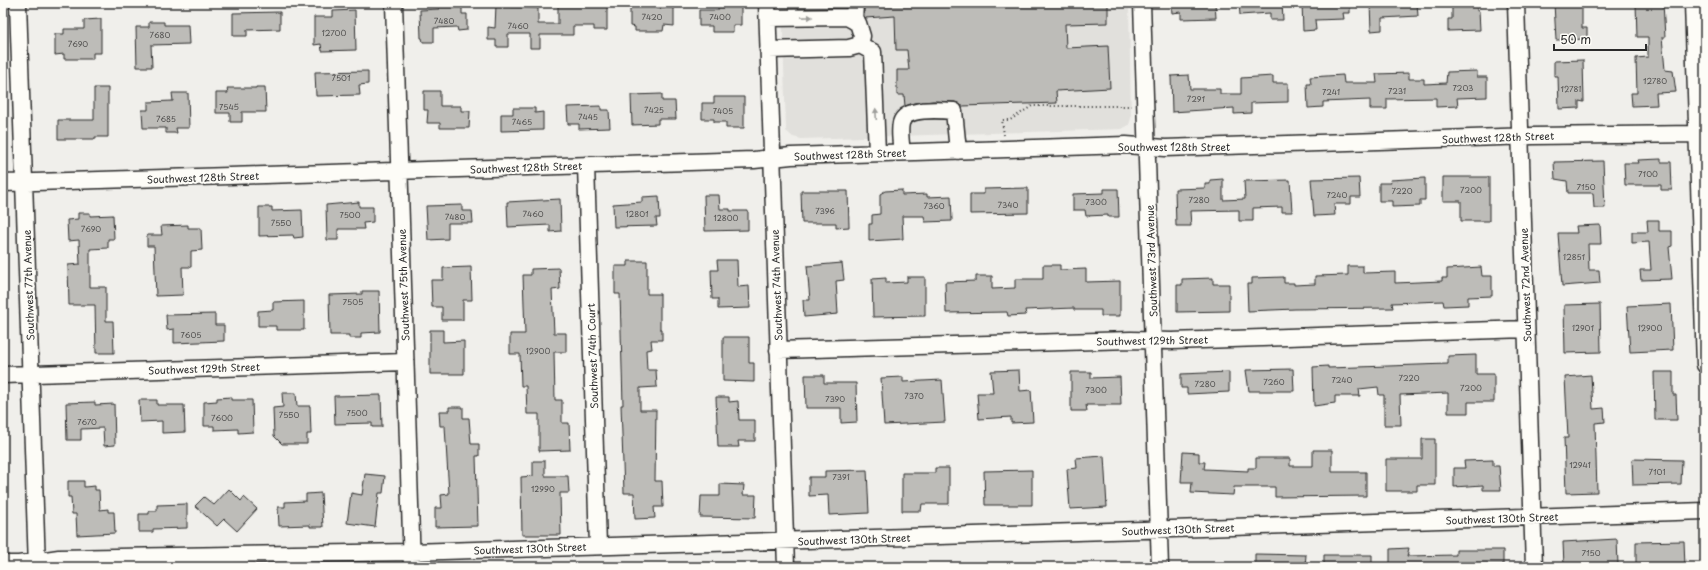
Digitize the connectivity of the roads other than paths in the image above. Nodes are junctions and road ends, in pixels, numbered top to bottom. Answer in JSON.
{"nodes":[{"id":1,"x":18,"y":3,"type":"edge"},
{"id":2,"x":394,"y":3,"type":"edge"},
{"id":3,"x":855,"y":3,"type":"edge"},
{"id":4,"x":1142,"y":3,"type":"edge"},
{"id":5,"x":1516,"y":3,"type":"edge"},
{"id":6,"x":1693,"y":3,"type":"edge"},
{"id":7,"x":767,"y":10,"type":"edge"},
{"id":8,"x":854,"y":20,"type":"junction"},
{"id":9,"x":860,"y":45,"type":"junction"},
{"id":10,"x":768,"y":50,"type":"junction"},
{"id":11,"x":1697,"y":134,"type":"junction"},
{"id":12,"x":1521,"y":136,"type":"junction"},
{"id":13,"x":1147,"y":147,"type":"junction"},
{"id":14,"x":958,"y":151,"type":"junction"},
{"id":15,"x":902,"y":152,"type":"junction"},
{"id":16,"x":877,"y":153,"type":"junction"},
{"id":17,"x":772,"y":158,"type":"junction"},
{"id":18,"x":586,"y":165,"type":"junction"},
{"id":19,"x":399,"y":171,"type":"junction"},
{"id":20,"x":24,"y":183,"type":"junction"},
{"id":21,"x":3,"y":184,"type":"edge"},
{"id":22,"x":1526,"y":329,"type":"junction"},
{"id":23,"x":1153,"y":340,"type":"junction"},
{"id":24,"x":778,"y":350,"type":"junction"},
{"id":25,"x":405,"y":362,"type":"junction"},
{"id":26,"x":1705,"y":365,"type":"edge"},
{"id":27,"x":3,"y":374,"type":"edge"},
{"id":28,"x":31,"y":374,"type":"junction"},
{"id":29,"x":1705,"y":511,"type":"edge"},
{"id":30,"x":1532,"y":517,"type":"junction"},
{"id":31,"x":1159,"y":530,"type":"junction"},
{"id":32,"x":785,"y":541,"type":"junction"},
{"id":33,"x":598,"y":546,"type":"junction"},
{"id":34,"x":412,"y":560,"type":"edge"},
{"id":35,"x":3,"y":564,"type":"edge"},
{"id":36,"x":37,"y":564,"type":"edge"},
{"id":37,"x":786,"y":567,"type":"edge"},
{"id":38,"x":1160,"y":567,"type":"edge"},
{"id":39,"x":1534,"y":567,"type":"edge"}],
"edges":[{"from":1,"to":20,"type":"street","name":"Southwest 77th Avenue"},
{"from":2,"to":19,"type":"street","name":"Southwest 75th Avenue"},
{"from":3,"to":8,"type":"street"},
{"from":4,"to":13,"type":"street","name":"Southwest 73rd Avenue"},
{"from":5,"to":12,"type":"street","name":"Southwest 72nd Avenue"},
{"from":6,"to":11,"type":"street"},
{"from":7,"to":8,"type":"street","one_way":true},
{"from":7,"to":10,"type":"street","name":"Southwest 74th Avenue"},
{"from":8,"to":9,"type":"street"},
{"from":9,"to":10,"type":"street"},
{"from":16,"to":9,"type":"street","one_way":true},
{"from":10,"to":17,"type":"street","name":"Southwest 74th Avenue"},
{"from":11,"to":12,"type":"street","name":"Southwest 128th Street"},
{"from":11,"to":26,"type":"street"},
{"from":12,"to":13,"type":"street","name":"Southwest 128th Street"},
{"from":12,"to":22,"type":"street","name":"Southwest 72nd Avenue"},
{"from":13,"to":14,"type":"street","name":"Southwest 128th Street"},
{"from":13,"to":23,"type":"street","name":"Southwest 73rd Avenue"},
{"from":14,"to":15,"type":"street","name":"Southwest 128th Street"},
{"from":14,"to":15,"type":"street"},
{"from":15,"to":16,"type":"street","name":"Southwest 128th Street"},
{"from":16,"to":17,"type":"street","name":"Southwest 128th Street"},
{"from":17,"to":18,"type":"street","name":"Southwest 128th Street"},
{"from":17,"to":24,"type":"street","name":"Southwest 74th Avenue"},
{"from":18,"to":19,"type":"street","name":"Southwest 128th Street"},
{"from":18,"to":33,"type":"street","name":"Southwest 74th Court"},
{"from":19,"to":20,"type":"street","name":"Southwest 128th Street"},
{"from":19,"to":25,"type":"street","name":"Southwest 75th Avenue"},
{"from":20,"to":21,"type":"street","name":"Southwest 128th Street"},
{"from":20,"to":28,"type":"street","name":"Southwest 77th Avenue"},
{"from":22,"to":23,"type":"street","name":"Southwest 129th Street"},
{"from":22,"to":30,"type":"street","name":"Southwest 72nd Avenue"},
{"from":23,"to":24,"type":"street","name":"Southwest 129th Street"},
{"from":23,"to":31,"type":"street","name":"Southwest 73rd Avenue"},
{"from":24,"to":32,"type":"street","name":"Southwest 74th Avenue"},
{"from":25,"to":28,"type":"street","name":"Southwest 129th Street"},
{"from":25,"to":34,"type":"street","name":"Southwest 75th Avenue"},
{"from":27,"to":28,"type":"street","name":"Southwest 129th Street"},
{"from":28,"to":36,"type":"street","name":"Southwest 77th Avenue"},
{"from":29,"to":30,"type":"street","name":"Southwest 130th Street"},
{"from":30,"to":31,"type":"street","name":"Southwest 130th Street"},
{"from":30,"to":39,"type":"street","name":"Southwest 72nd Avenue"},
{"from":31,"to":32,"type":"street","name":"Southwest 130th Street"},
{"from":31,"to":38,"type":"street","name":"Southwest 73rd Avenue"},
{"from":32,"to":33,"type":"street","name":"Southwest 130th Street"},
{"from":32,"to":37,"type":"street","name":"Southwest 74th Avenue"},
{"from":33,"to":34,"type":"street","name":"Southwest 130th Street"},
{"from":34,"to":36,"type":"street","name":"Southwest 130th Street"},
{"from":35,"to":36,"type":"street","name":"Southwest 130th Street"}]}
